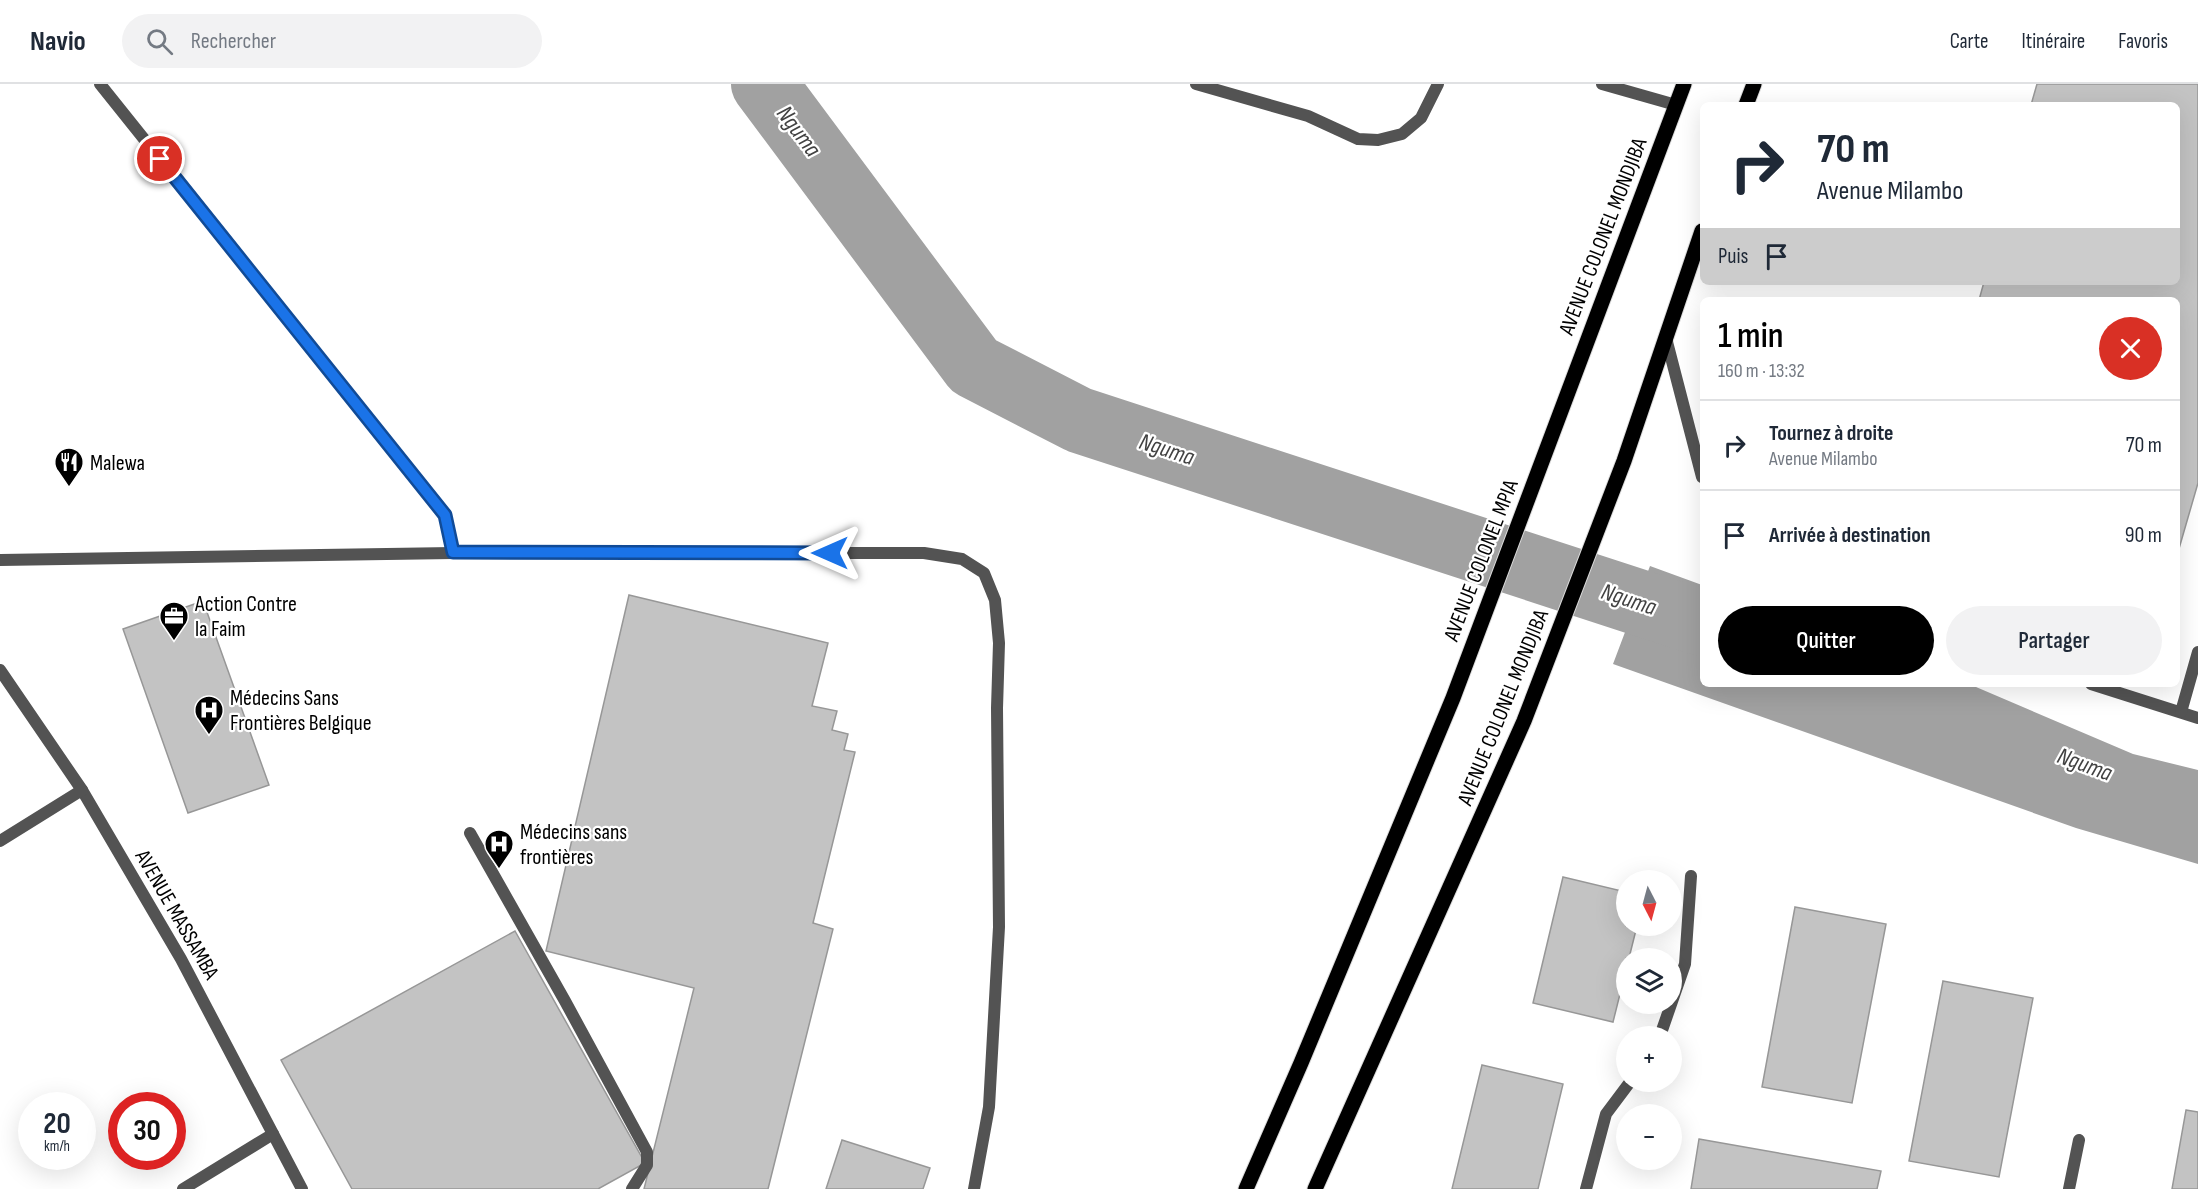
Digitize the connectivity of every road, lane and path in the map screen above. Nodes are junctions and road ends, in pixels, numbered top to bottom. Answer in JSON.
{"nodes":[{"id":1,"x":100,"y":84,"type":"edge"},
{"id":2,"x":1196,"y":84,"type":"edge"},
{"id":3,"x":1438,"y":84,"type":"edge"},
{"id":4,"x":1602,"y":84,"type":"edge"},
{"id":5,"x":1684,"y":84,"type":"edge"},
{"id":6,"x":1754,"y":84,"type":"edge"},
{"id":7,"x":1747,"y":102,"type":"edge"},
{"id":8,"x":1676,"y":105,"type":"junction"},
{"id":9,"x":1700,"y":237,"type":"edge"},
{"id":10,"x":1666,"y":338,"type":"junction"},
{"id":11,"x":1550,"y":438,"type":"joint"},
{"id":12,"x":1700,"y":469,"type":"edge"},
{"id":13,"x":453,"y":552,"type":"junction"},
{"id":14,"x":0,"y":560,"type":"edge"},
{"id":15,"x":2198,"y":652,"type":"edge"},
{"id":16,"x":0,"y":670,"type":"edge"},
{"id":17,"x":2101,"y":687,"type":"edge"},
{"id":18,"x":2181,"y":712,"type":"junction"},
{"id":19,"x":2198,"y":717,"type":"edge"},
{"id":20,"x":82,"y":790,"type":"junction"},
{"id":21,"x":470,"y":833,"type":"dead end"},
{"id":22,"x":0,"y":841,"type":"edge"},
{"id":23,"x":1691,"y":876,"type":"dead end"},
{"id":24,"x":1663,"y":1026,"type":"edge"},
{"id":25,"x":1622,"y":1092,"type":"edge"},
{"id":26,"x":273,"y":1134,"type":"junction"},
{"id":27,"x":2079,"y":1140,"type":"dead end"},
{"id":28,"x":183,"y":1189,"type":"edge"},
{"id":29,"x":302,"y":1189,"type":"edge"},
{"id":30,"x":632,"y":1189,"type":"edge"},
{"id":31,"x":974,"y":1189,"type":"edge"},
{"id":32,"x":1246,"y":1189,"type":"edge"},
{"id":33,"x":1315,"y":1189,"type":"edge"},
{"id":34,"x":1586,"y":1189,"type":"edge"},
{"id":35,"x":2069,"y":1189,"type":"edge"}],
"edges":[{"from":1,"to":13,"type":"street"},
{"from":2,"to":3,"type":"street"},
{"from":4,"to":8,"type":"street"},
{"from":5,"to":8,"type":"main road","name":"AVENUE COLONEL MONDJIBA"},
{"from":6,"to":7,"type":"main road"},
{"from":8,"to":11,"type":"main road","name":"AVENUE COLONEL MONDJIBA"},
{"from":9,"to":10,"type":"main road","name":"AVENUE COLONEL MONDJIBA"},
{"from":10,"to":12,"type":"street"},
{"from":10,"to":33,"type":"main road","name":"AVENUE COLONEL MONDJIBA"},
{"from":11,"to":32,"type":"main road","name":"AVENUE COLONEL MPIA"},
{"from":13,"to":14,"type":"street"},
{"from":13,"to":31,"type":"street"},
{"from":15,"to":18,"type":"street"},
{"from":16,"to":20,"type":"street","name":"AVENUE MASSAMBA"},
{"from":17,"to":18,"type":"street"},
{"from":18,"to":19,"type":"street"},
{"from":20,"to":22,"type":"street"},
{"from":20,"to":26,"type":"street","name":"AVENUE MASSAMBA"},
{"from":21,"to":30,"type":"street"},
{"from":23,"to":24,"type":"street"},
{"from":25,"to":34,"type":"street"},
{"from":26,"to":28,"type":"street"},
{"from":26,"to":29,"type":"street","name":"AVENUE MASSAMBA"},
{"from":27,"to":35,"type":"street"}]}
